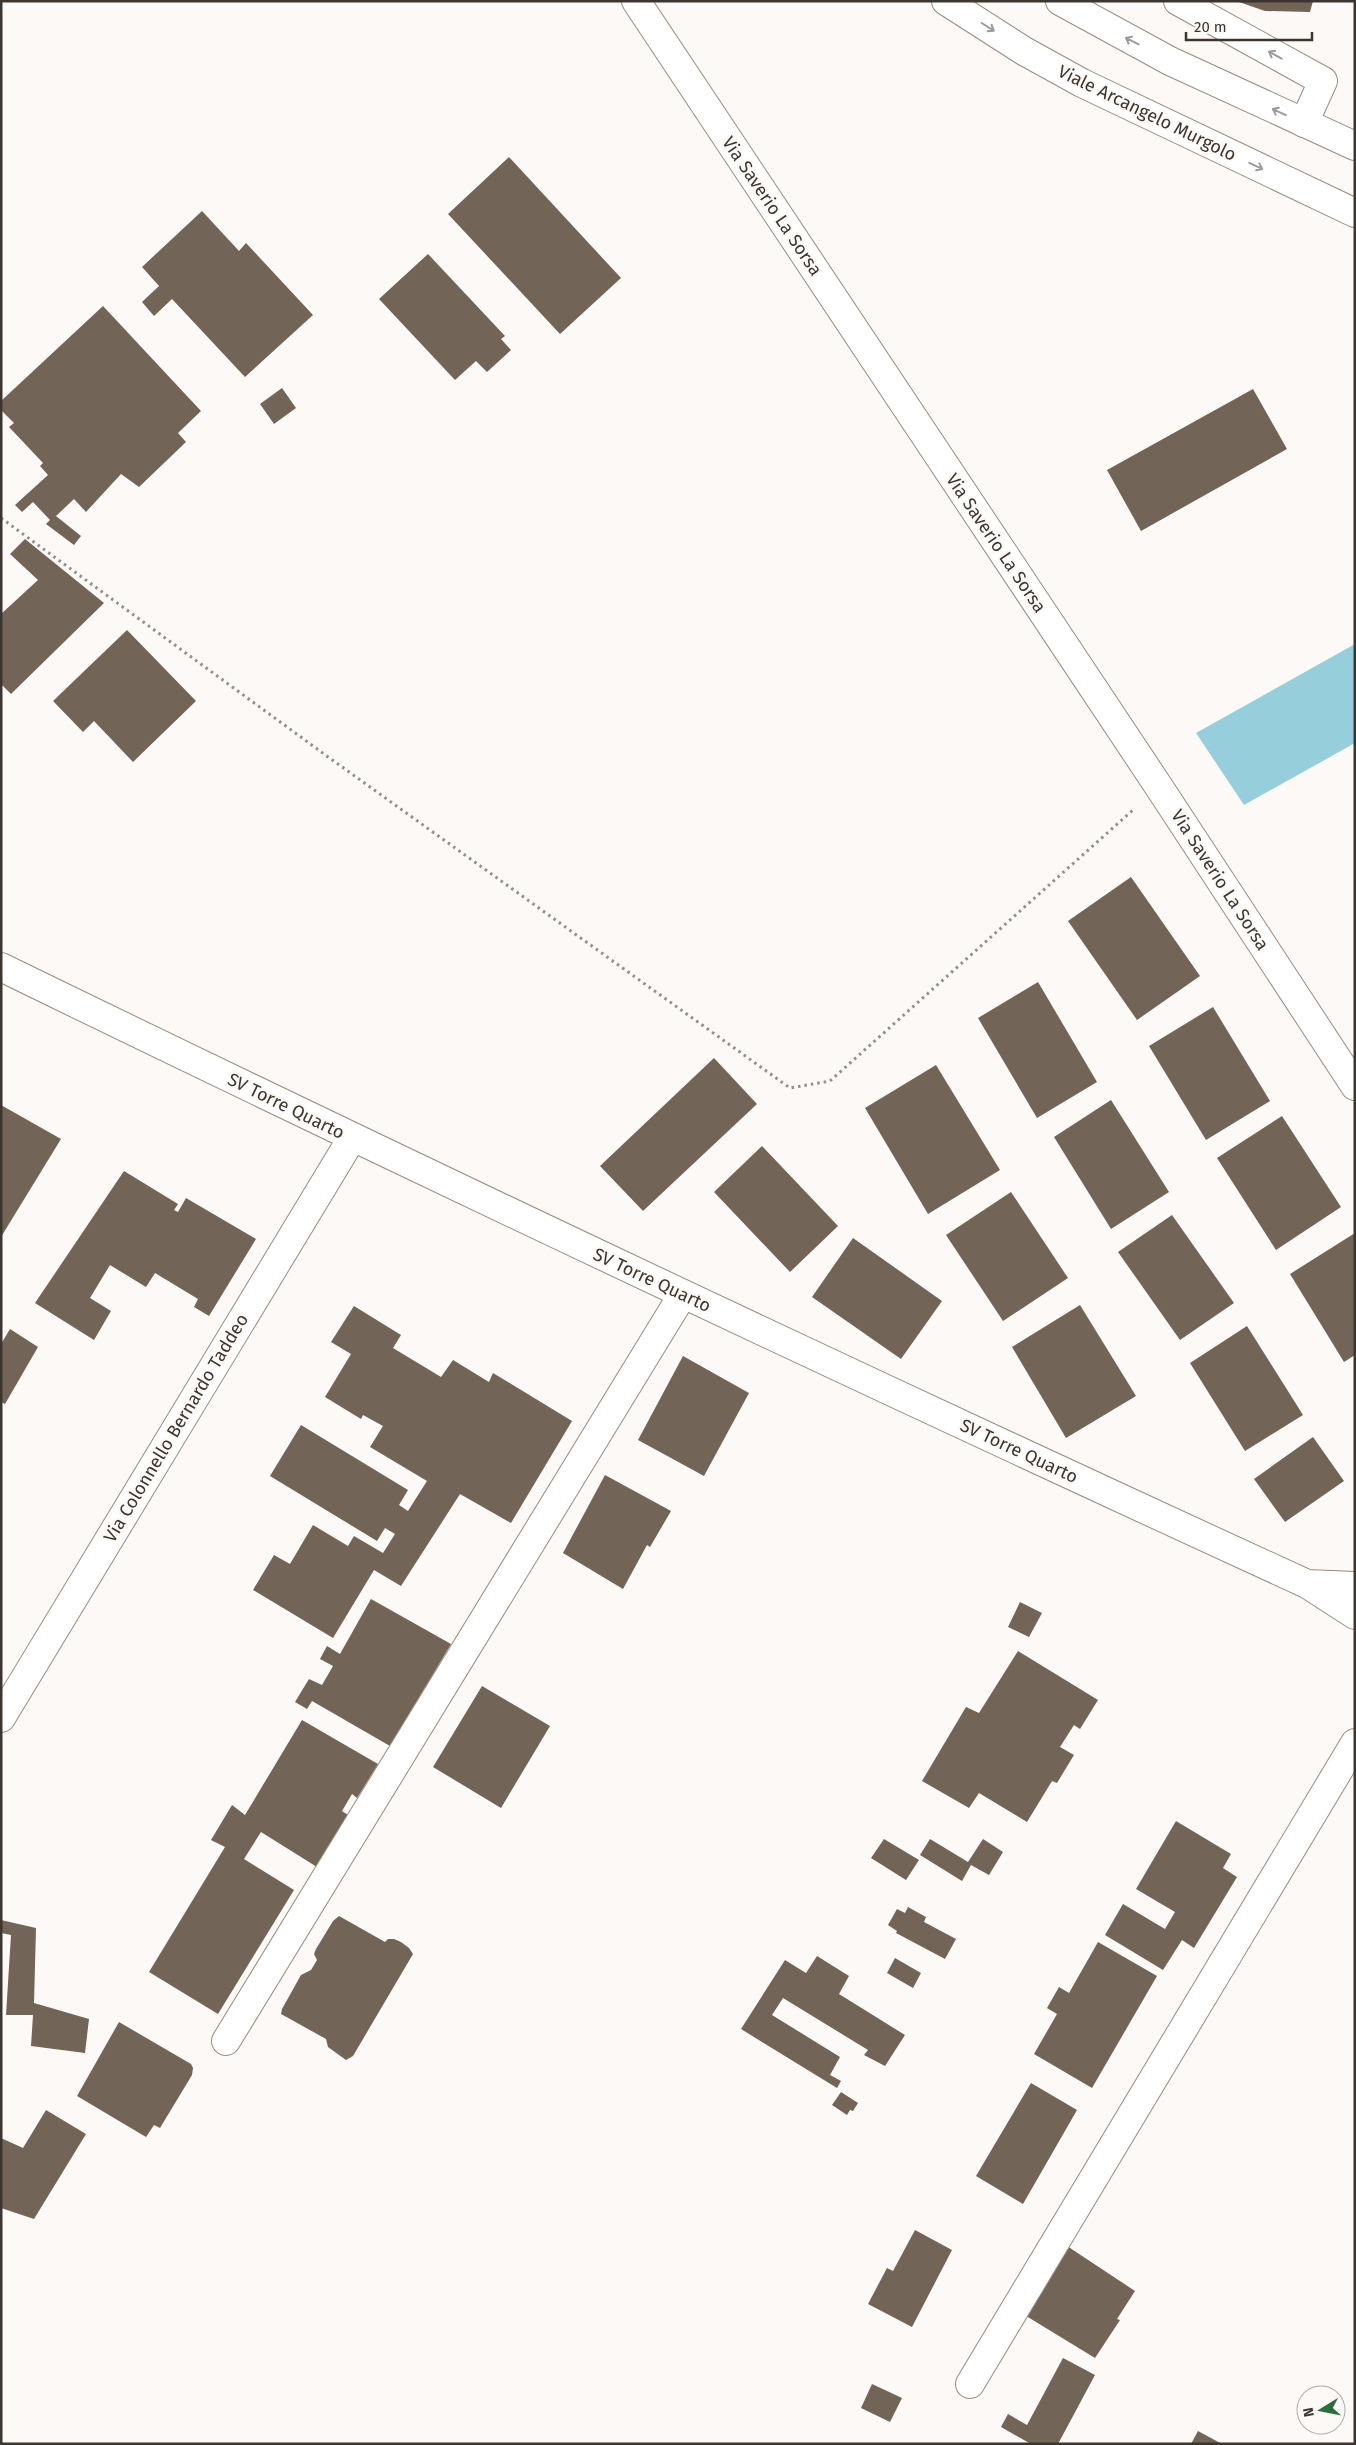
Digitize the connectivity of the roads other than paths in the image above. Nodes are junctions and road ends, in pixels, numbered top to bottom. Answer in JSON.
{"nodes":[{"id":1,"x":636,"y":1,"type":"edge"},
{"id":2,"x":946,"y":1,"type":"edge"},
{"id":3,"x":1060,"y":1,"type":"edge"},
{"id":4,"x":1178,"y":1,"type":"edge"},
{"id":5,"x":1304,"y":123,"type":"junction"},
{"id":6,"x":1355,"y":146,"type":"edge"},
{"id":7,"x":1355,"y":213,"type":"edge"},
{"id":8,"x":1,"y":967,"type":"edge"},
{"id":9,"x":1355,"y":1086,"type":"edge"},
{"id":10,"x":352,"y":1138,"type":"junction"},
{"id":11,"x":683,"y":1294,"type":"junction"},
{"id":12,"x":1307,"y":1584,"type":"junction"},
{"id":13,"x":1355,"y":1586,"type":"edge"},
{"id":14,"x":1355,"y":1615,"type":"edge"},
{"id":15,"x":1,"y":1718,"type":"edge"},
{"id":16,"x":1355,"y":1743,"type":"edge"},
{"id":17,"x":226,"y":2041,"type":"dead end"},
{"id":18,"x":970,"y":2384,"type":"dead end"}],
"edges":[{"from":1,"to":9,"type":"street","name":"Via Saverio La Sorsa"},
{"from":2,"to":7,"type":"street","name":"Viale Arcangelo Murgolo","one_way":true},
{"from":5,"to":3,"type":"street","one_way":true},
{"from":5,"to":4,"type":"street","one_way":true},
{"from":5,"to":6,"type":"street"},
{"from":8,"to":10,"type":"street","name":"SV Torre Quarto"},
{"from":10,"to":11,"type":"street","name":"SV Torre Quarto"},
{"from":10,"to":15,"type":"street","name":"Via Colonnello Bernardo Taddeo"},
{"from":11,"to":12,"type":"street","name":"SV Torre Quarto"},
{"from":11,"to":17,"type":"street"},
{"from":12,"to":13,"type":"street","name":"SV Torre Quarto"},
{"from":12,"to":14,"type":"street","name":"SV Torre Quarto"},
{"from":16,"to":18,"type":"street"}]}
